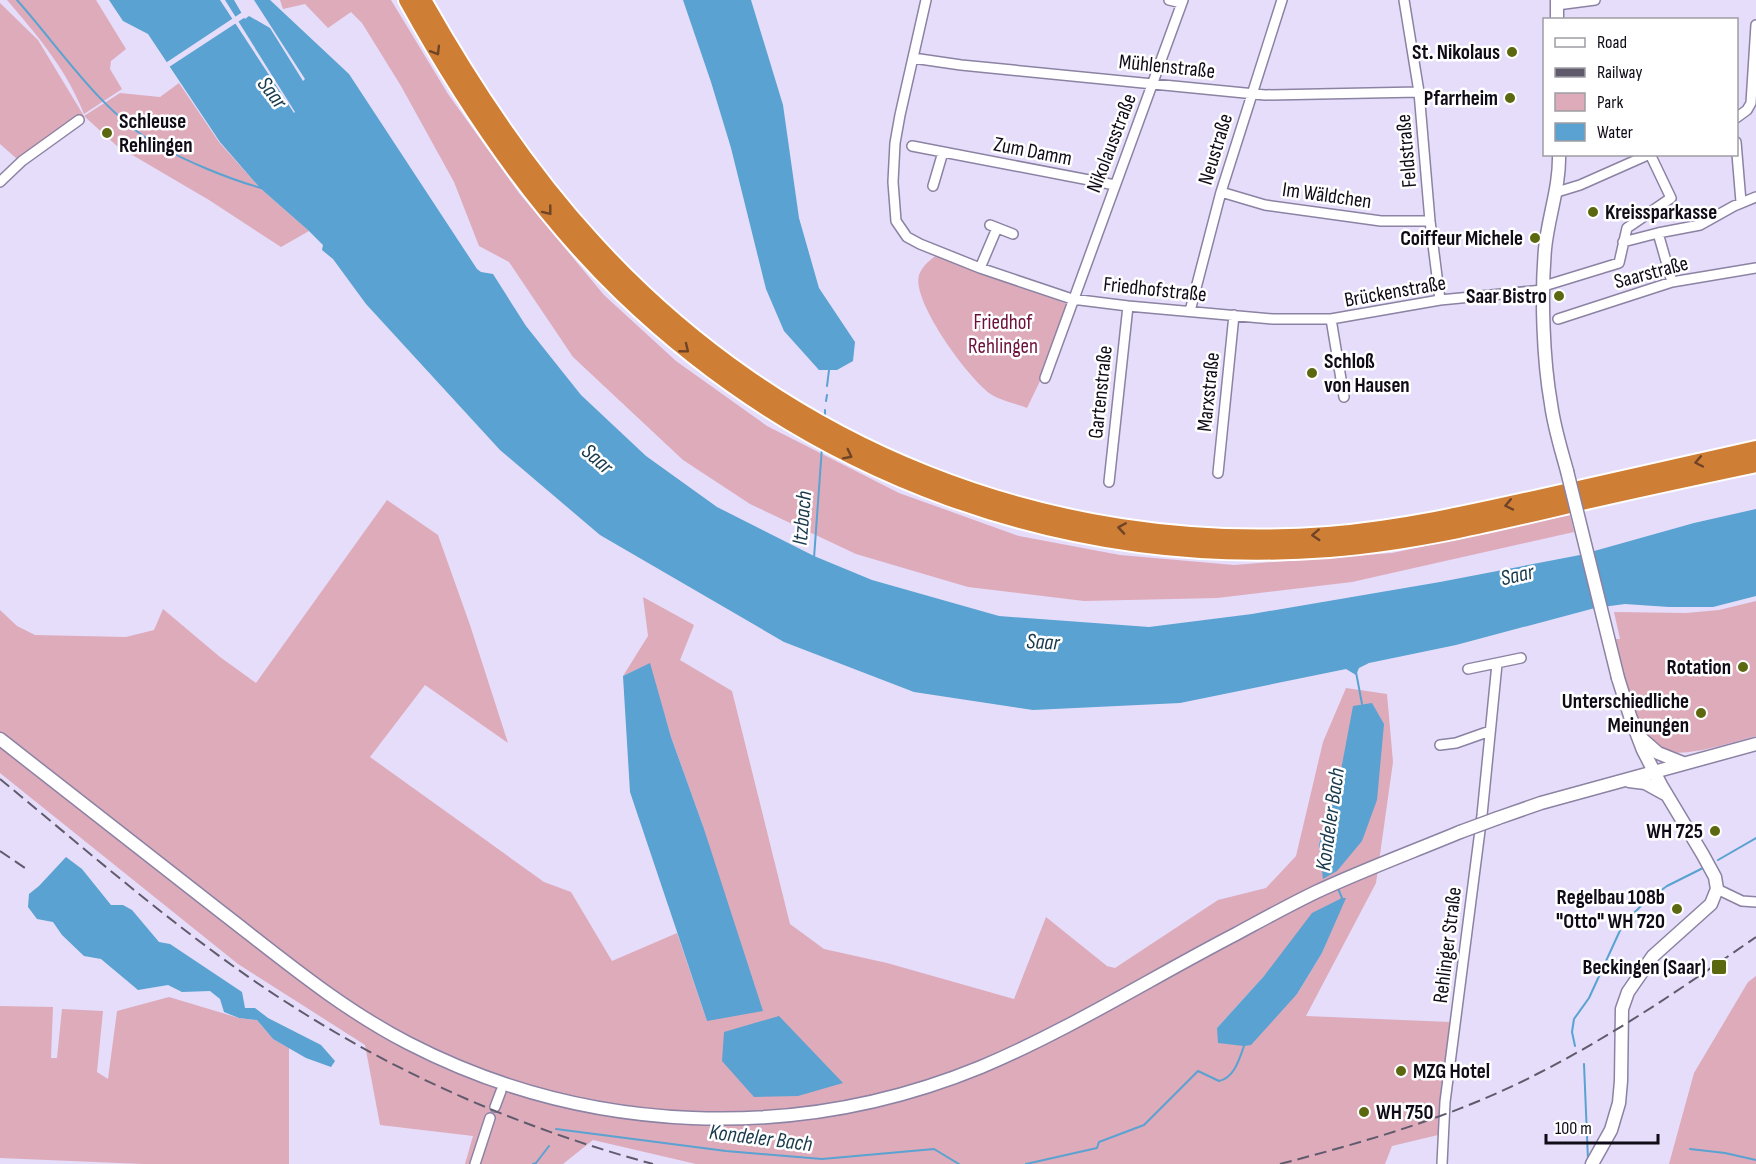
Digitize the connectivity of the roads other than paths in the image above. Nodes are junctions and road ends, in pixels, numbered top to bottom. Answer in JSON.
{"nodes":[{"id":1,"x":407,"y":0,"type":"edge"},
{"id":2,"x":423,"y":0,"type":"edge"},
{"id":3,"x":927,"y":0,"type":"edge"},
{"id":4,"x":1169,"y":0,"type":"edge"},
{"id":5,"x":1282,"y":0,"type":"edge"},
{"id":6,"x":1404,"y":0,"type":"edge"},
{"id":7,"x":1595,"y":0,"type":"edge"},
{"id":8,"x":1182,"y":1,"type":"edge"},
{"id":9,"x":1557,"y":2,"type":"edge"},
{"id":10,"x":1557,"y":18,"type":"edge"},
{"id":11,"x":1756,"y":25,"type":"edge"},
{"id":12,"x":913,"y":58,"type":"junction"},
{"id":13,"x":1154,"y":82,"type":"junction"},
{"id":14,"x":1419,"y":92,"type":"junction"},
{"id":15,"x":1251,"y":93,"type":"junction"},
{"id":16,"x":1751,"y":106,"type":"edge"},
{"id":17,"x":1738,"y":117,"type":"edge"},
{"id":18,"x":80,"y":120,"type":"dead end"},
{"id":19,"x":912,"y":146,"type":"dead end"},
{"id":20,"x":943,"y":152,"type":"junction"},
{"id":21,"x":1559,"y":156,"type":"edge"},
{"id":22,"x":1645,"y":156,"type":"edge"},
{"id":23,"x":1651,"y":156,"type":"edge"},
{"id":24,"x":1738,"y":156,"type":"edge"},
{"id":25,"x":2,"y":180,"type":"edge"},
{"id":26,"x":1115,"y":185,"type":"junction"},
{"id":27,"x":933,"y":186,"type":"dead end"},
{"id":28,"x":1221,"y":192,"type":"junction"},
{"id":29,"x":1557,"y":192,"type":"junction"},
{"id":30,"x":1756,"y":197,"type":"edge"},
{"id":31,"x":1741,"y":202,"type":"junction"},
{"id":32,"x":1430,"y":221,"type":"junction"},
{"id":33,"x":1658,"y":233,"type":"junction"},
{"id":34,"x":1013,"y":234,"type":"dead end"},
{"id":35,"x":1623,"y":242,"type":"junction"},
{"id":36,"x":980,"y":268,"type":"junction"},
{"id":37,"x":1756,"y":268,"type":"edge"},
{"id":38,"x":1672,"y":282,"type":"junction"},
{"id":39,"x":1544,"y":288,"type":"junction"},
{"id":40,"x":1072,"y":299,"type":"junction"},
{"id":41,"x":1440,"y":300,"type":"junction"},
{"id":42,"x":1128,"y":306,"type":"junction"},
{"id":43,"x":1190,"y":311,"type":"junction"},
{"id":44,"x":1234,"y":315,"type":"junction"},
{"id":45,"x":1331,"y":320,"type":"junction"},
{"id":46,"x":1551,"y":320,"type":"junction"},
{"id":47,"x":1045,"y":378,"type":"dead end"},
{"id":48,"x":1344,"y":397,"type":"dead end"},
{"id":49,"x":1756,"y":449,"type":"edge"},
{"id":50,"x":1756,"y":464,"type":"edge"},
{"id":51,"x":1218,"y":473,"type":"dead end"},
{"id":52,"x":1109,"y":482,"type":"dead end"},
{"id":53,"x":1521,"y":658,"type":"dead end"},
{"id":54,"x":1497,"y":664,"type":"junction"},
{"id":55,"x":1468,"y":669,"type":"dead end"},
{"id":56,"x":1490,"y":730,"type":"junction"},
{"id":57,"x":1636,"y":733,"type":"junction"},
{"id":58,"x":0,"y":739,"type":"edge"},
{"id":59,"x":1756,"y":744,"type":"edge"},
{"id":60,"x":1440,"y":745,"type":"dead end"},
{"id":61,"x":1689,"y":762,"type":"junction"},
{"id":62,"x":1654,"y":771,"type":"junction"},
{"id":63,"x":1622,"y":781,"type":"junction"},
{"id":64,"x":1666,"y":794,"type":"junction"},
{"id":65,"x":1717,"y":889,"type":"junction"},
{"id":66,"x":1756,"y":902,"type":"edge"},
{"id":67,"x":501,"y":1091,"type":"dead end"},
{"id":68,"x":495,"y":1107,"type":"dead end"},
{"id":69,"x":490,"y":1118,"type":"dead end"},
{"id":70,"x":475,"y":1164,"type":"edge"},
{"id":71,"x":1442,"y":1164,"type":"edge"},
{"id":72,"x":1592,"y":1164,"type":"edge"}],
"edges":[{"from":1,"to":50,"type":"highway","one_way":true},
{"from":49,"to":2,"type":"highway","one_way":true},
{"from":3,"to":12,"type":"street","name":"Friedhofstraße"},
{"from":4,"to":8,"type":"street"},
{"from":5,"to":15,"type":"street","name":"Neustraße"},
{"from":6,"to":14,"type":"street","name":"Feldstraße"},
{"from":7,"to":9,"type":"street"},
{"from":8,"to":13,"type":"street","name":"Nikolausstraße"},
{"from":9,"to":10,"type":"main road"},
{"from":11,"to":16,"type":"street"},
{"from":12,"to":13,"type":"street","name":"Mühlenstraße"},
{"from":12,"to":36,"type":"street","name":"Friedhofstraße"},
{"from":13,"to":15,"type":"street","name":"Mühlenstraße"},
{"from":13,"to":26,"type":"street","name":"Nikolausstraße"},
{"from":14,"to":15,"type":"street","name":"Mühlenstraße"},
{"from":14,"to":32,"type":"street","name":"Feldstraße"},
{"from":15,"to":28,"type":"street","name":"Neustraße"},
{"from":16,"to":17,"type":"street"},
{"from":18,"to":25,"type":"street"},
{"from":19,"to":20,"type":"street","name":"Zum Damm"},
{"from":20,"to":26,"type":"street","name":"Zum Damm"},
{"from":20,"to":27,"type":"street"},
{"from":21,"to":29,"type":"main road"},
{"from":22,"to":29,"type":"street"},
{"from":23,"to":35,"type":"street"},
{"from":24,"to":31,"type":"street"},
{"from":26,"to":40,"type":"street","name":"Nikolausstraße"},
{"from":28,"to":32,"type":"street","name":"Im Wäldchen"},
{"from":28,"to":43,"type":"street","name":"Neustraße"},
{"from":29,"to":39,"type":"main road"},
{"from":30,"to":31,"type":"street"},
{"from":31,"to":33,"type":"street"},
{"from":32,"to":41,"type":"street","name":"Feldstraße"},
{"from":33,"to":35,"type":"street"},
{"from":33,"to":38,"type":"street"},
{"from":34,"to":36,"type":"street"},
{"from":35,"to":39,"type":"street","name":"Brückenstraße"},
{"from":36,"to":40,"type":"street","name":"Friedhofstraße"},
{"from":37,"to":38,"type":"street","name":"Saarstraße"},
{"from":38,"to":46,"type":"street","name":"Saarstraße"},
{"from":39,"to":41,"type":"street","name":"Brückenstraße"},
{"from":39,"to":46,"type":"main road"},
{"from":40,"to":42,"type":"street","name":"Friedhofstraße"},
{"from":40,"to":47,"type":"street","name":"Nikolausstraße"},
{"from":41,"to":45,"type":"street","name":"Brückenstraße"},
{"from":42,"to":43,"type":"street","name":"Friedhofstraße"},
{"from":42,"to":52,"type":"street","name":"Gartenstraße"},
{"from":43,"to":44,"type":"street","name":"Friedhofstraße"},
{"from":44,"to":45,"type":"street","name":"Friedhofstraße"},
{"from":44,"to":51,"type":"street","name":"Marxstraße"},
{"from":45,"to":48,"type":"street","name":"Brückenstraße"},
{"from":46,"to":57,"type":"main road","bridge":true},
{"from":53,"to":54,"type":"street"},
{"from":54,"to":55,"type":"street"},
{"from":54,"to":56,"type":"street","name":"Rehlinger Straße"},
{"from":56,"to":60,"type":"street"},
{"from":56,"to":71,"type":"street","name":"Rehlinger Straße"},
{"from":57,"to":61,"type":"main road"},
{"from":57,"to":62,"type":"main road"},
{"from":58,"to":63,"type":"main road","bridge":true},
{"from":59,"to":61,"type":"main road"},
{"from":61,"to":62,"type":"main road"},
{"from":62,"to":63,"type":"main road"},
{"from":62,"to":64,"type":"main road"},
{"from":63,"to":64,"type":"main road"},
{"from":64,"to":65,"type":"main road"},
{"from":65,"to":66,"type":"street"},
{"from":65,"to":72,"type":"main road"},
{"from":67,"to":68,"type":"street"},
{"from":69,"to":70,"type":"street"}]}
